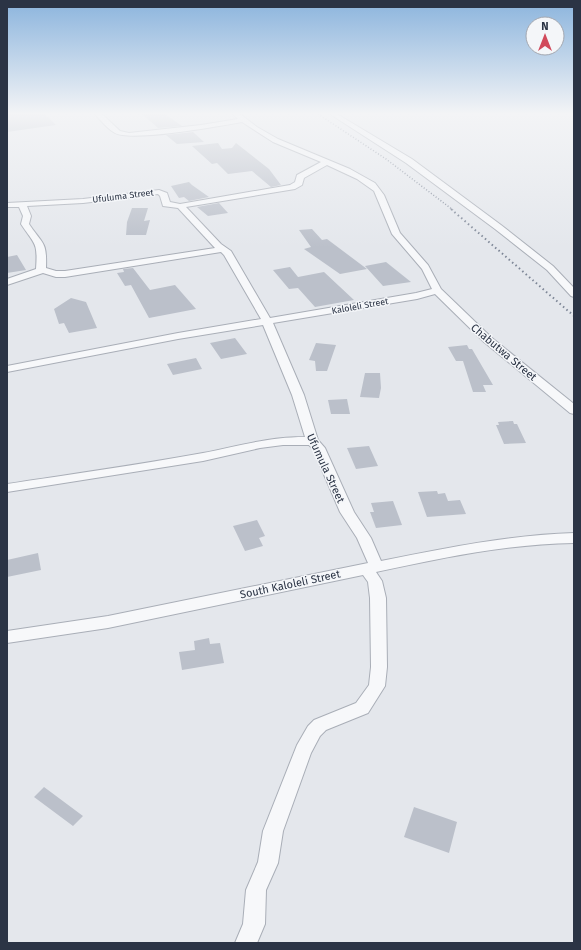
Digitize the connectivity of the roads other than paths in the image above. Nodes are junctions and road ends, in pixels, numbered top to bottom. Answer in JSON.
{"nodes":[{"id":1,"x":318,"y":158,"type":"edge"},
{"id":2,"x":405,"y":158,"type":"edge"},
{"id":3,"x":327,"y":162,"type":"junction"},
{"id":4,"x":7,"y":205,"type":"edge"},
{"id":5,"x":22,"y":205,"type":"junction"},
{"id":6,"x":180,"y":206,"type":"junction"},
{"id":7,"x":222,"y":249,"type":"junction"},
{"id":8,"x":41,"y":270,"type":"junction"},
{"id":9,"x":7,"y":282,"type":"edge"},
{"id":10,"x":437,"y":290,"type":"junction"},
{"id":11,"x":574,"y":294,"type":"edge"},
{"id":12,"x":268,"y":321,"type":"junction"},
{"id":13,"x":7,"y":369,"type":"edge"},
{"id":14,"x":574,"y":410,"type":"edge"},
{"id":15,"x":312,"y":441,"type":"junction"},
{"id":16,"x":7,"y":488,"type":"edge"},
{"id":17,"x":574,"y":538,"type":"edge"},
{"id":18,"x":371,"y":567,"type":"junction"},
{"id":19,"x":7,"y":637,"type":"edge"},
{"id":20,"x":246,"y":943,"type":"edge"}],
"edges":[{"from":1,"to":3,"type":"street"},
{"from":2,"to":11,"type":"street"},
{"from":3,"to":6,"type":"street"},
{"from":3,"to":10,"type":"street"},
{"from":4,"to":5,"type":"street","name":"Ufuluma Street"},
{"from":5,"to":6,"type":"street","name":"Ufuluma Street"},
{"from":5,"to":8,"type":"street"},
{"from":6,"to":7,"type":"street","name":"Ufuluma Street"},
{"from":7,"to":8,"type":"street"},
{"from":7,"to":12,"type":"street","name":"Ufuluma Street"},
{"from":8,"to":9,"type":"street"},
{"from":10,"to":12,"type":"street","name":"Kaloleli Street"},
{"from":10,"to":14,"type":"street","name":"Chabutwa Street"},
{"from":12,"to":13,"type":"street","name":"Kaloleli Street"},
{"from":12,"to":15,"type":"street","name":"Ufumula Street"},
{"from":15,"to":16,"type":"street"},
{"from":15,"to":18,"type":"street","name":"Ufumula Street"},
{"from":17,"to":18,"type":"street","name":"South Kaloleli Street"},
{"from":18,"to":19,"type":"street","name":"South Kaloleli Street"},
{"from":18,"to":20,"type":"street","name":"Ufumula Street"}]}
